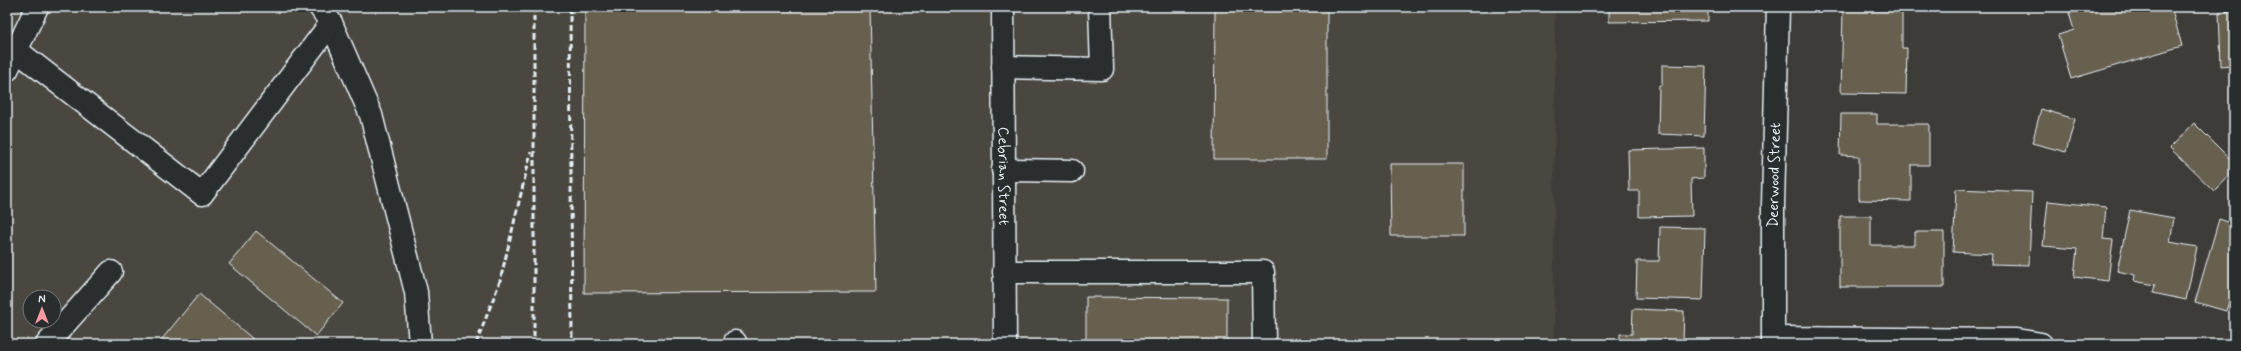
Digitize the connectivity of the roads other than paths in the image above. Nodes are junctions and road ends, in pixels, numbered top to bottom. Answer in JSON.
{"nodes":[{"id":1,"x":37,"y":7,"type":"edge"},
{"id":2,"x":1004,"y":7,"type":"edge"},
{"id":3,"x":1100,"y":7,"type":"edge"},
{"id":4,"x":1778,"y":7,"type":"edge"},
{"id":5,"x":325,"y":15,"type":"edge"},
{"id":6,"x":16,"y":50,"type":"junction"},
{"id":7,"x":1003,"y":67,"type":"junction"},
{"id":8,"x":7,"y":70,"type":"edge"},
{"id":9,"x":1003,"y":170,"type":"junction"},
{"id":10,"x":1072,"y":171,"type":"dead end"},
{"id":11,"x":111,"y":272,"type":"dead end"},
{"id":12,"x":1004,"y":272,"type":"junction"},
{"id":13,"x":1773,"y":341,"type":"edge"},
{"id":14,"x":47,"y":344,"type":"edge"},
{"id":15,"x":420,"y":344,"type":"edge"},
{"id":16,"x":1005,"y":344,"type":"edge"},
{"id":17,"x":1264,"y":344,"type":"edge"},
{"id":18,"x":2041,"y":344,"type":"edge"}],
"edges":[{"from":1,"to":6,"type":"street"},
{"from":2,"to":7,"type":"street","name":"Cebrian Street"},
{"from":3,"to":7,"type":"street"},
{"from":4,"to":13,"type":"street","name":"Deerwood Street"},
{"from":5,"to":6,"type":"street"},
{"from":5,"to":15,"type":"street"},
{"from":6,"to":8,"type":"street"},
{"from":7,"to":9,"type":"street","name":"Cebrian Street"},
{"from":9,"to":10,"type":"street"},
{"from":9,"to":12,"type":"street","name":"Cebrian Street"},
{"from":11,"to":14,"type":"street"},
{"from":12,"to":16,"type":"street","name":"Cebrian Street"},
{"from":12,"to":17,"type":"street"},
{"from":13,"to":18,"type":"street"}]}
